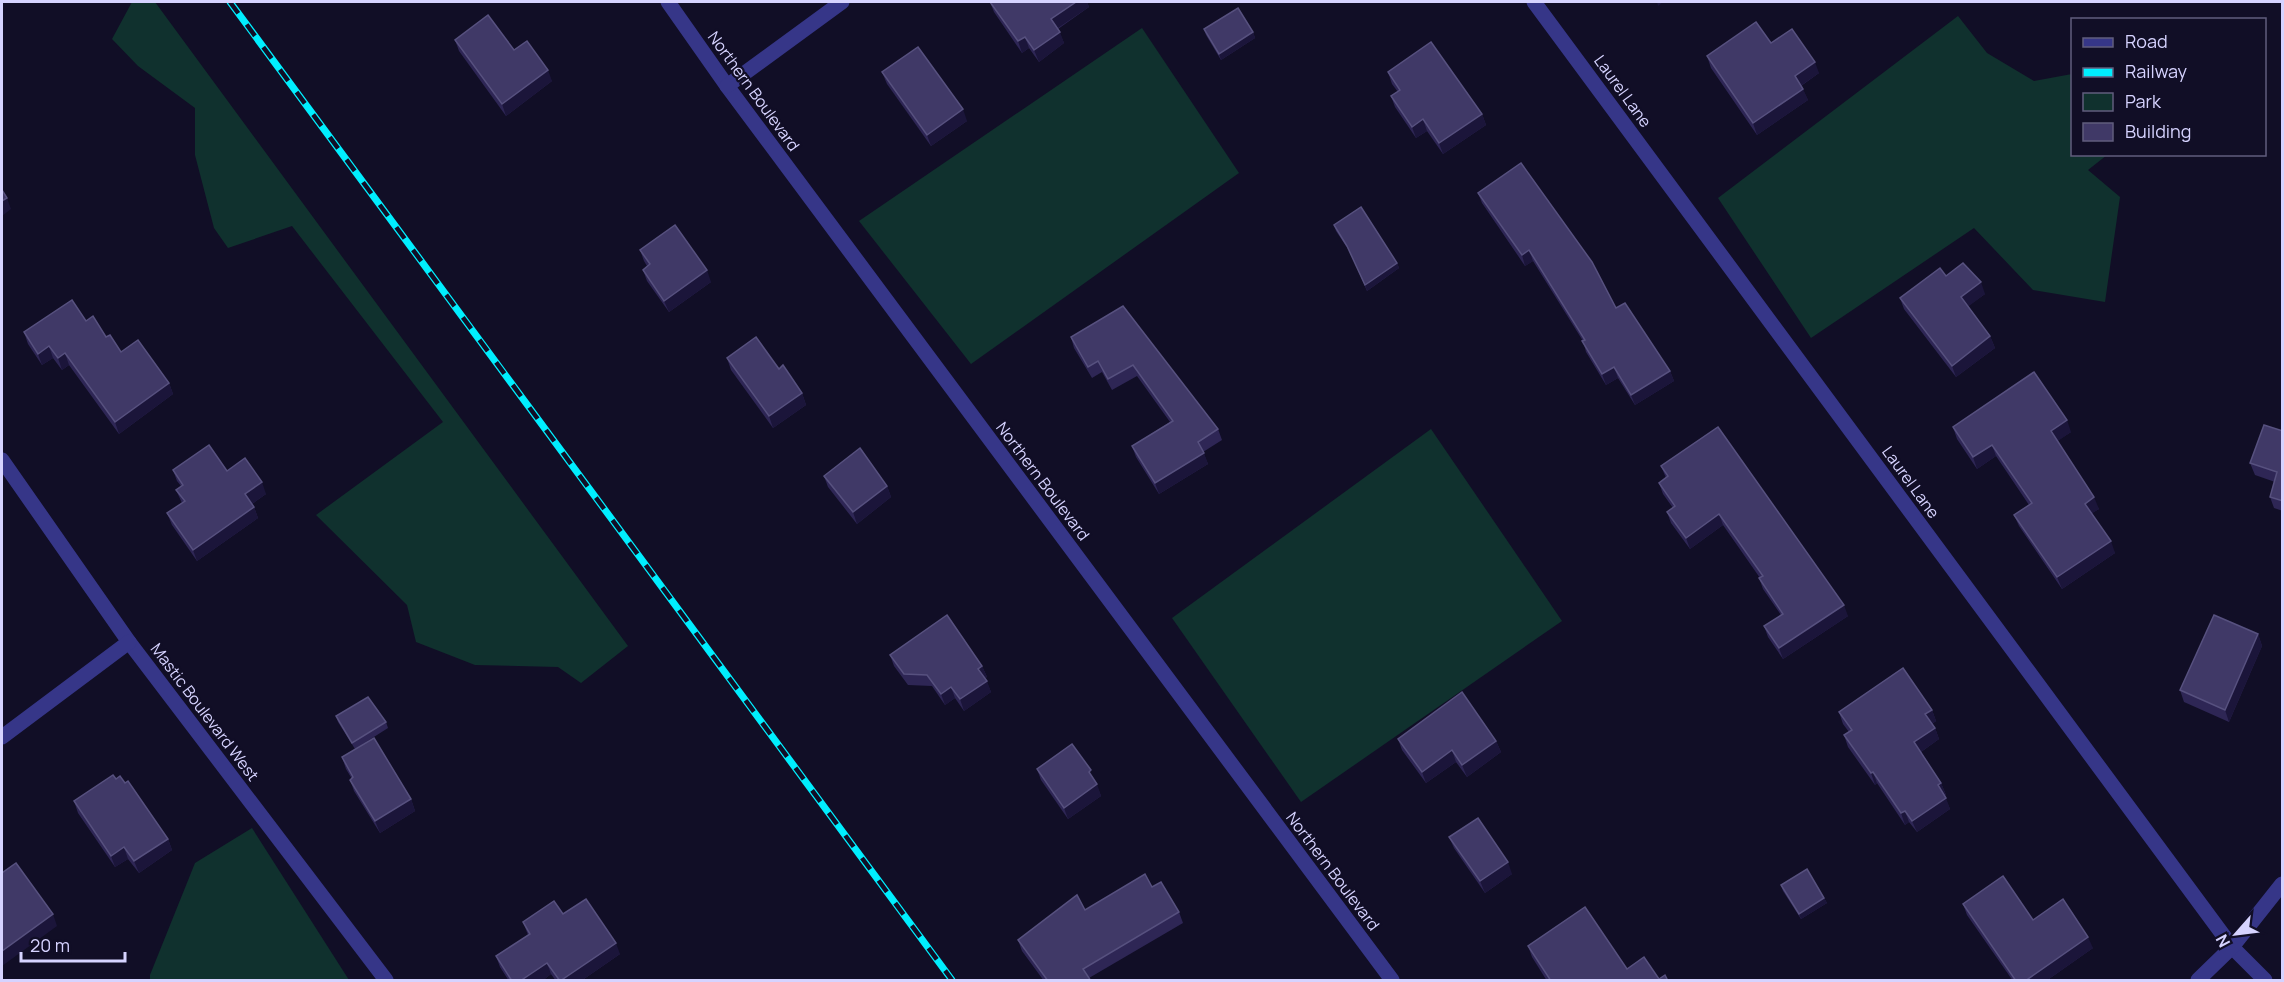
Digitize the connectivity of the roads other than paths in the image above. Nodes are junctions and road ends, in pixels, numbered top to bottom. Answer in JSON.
{"nodes":[{"id":1,"x":668,"y":2,"type":"edge"},
{"id":2,"x":842,"y":2,"type":"edge"},
{"id":3,"x":1534,"y":2,"type":"edge"},
{"id":4,"x":727,"y":86,"type":"junction"},
{"id":5,"x":2,"y":460,"type":"edge"},
{"id":6,"x":129,"y":642,"type":"junction"},
{"id":7,"x":2,"y":737,"type":"edge"},
{"id":8,"x":2283,"y":884,"type":"edge"},
{"id":9,"x":2232,"y":947,"type":"junction"},
{"id":10,"x":386,"y":981,"type":"edge"},
{"id":11,"x":1392,"y":981,"type":"edge"},
{"id":12,"x":2198,"y":981,"type":"edge"},
{"id":13,"x":2265,"y":981,"type":"edge"}],
"edges":[{"from":1,"to":4,"type":"street","name":"Northern Boulevard"},
{"from":2,"to":4,"type":"street"},
{"from":3,"to":9,"type":"street","name":"Laurel Lane"},
{"from":4,"to":11,"type":"street","name":"Northern Boulevard"},
{"from":5,"to":6,"type":"street","name":"Mastic Boulevard West"},
{"from":6,"to":7,"type":"street"},
{"from":6,"to":10,"type":"street","name":"Mastic Boulevard West"},
{"from":8,"to":9,"type":"street"},
{"from":9,"to":12,"type":"street"},
{"from":9,"to":13,"type":"street","name":"Laurel Lane"}]}
